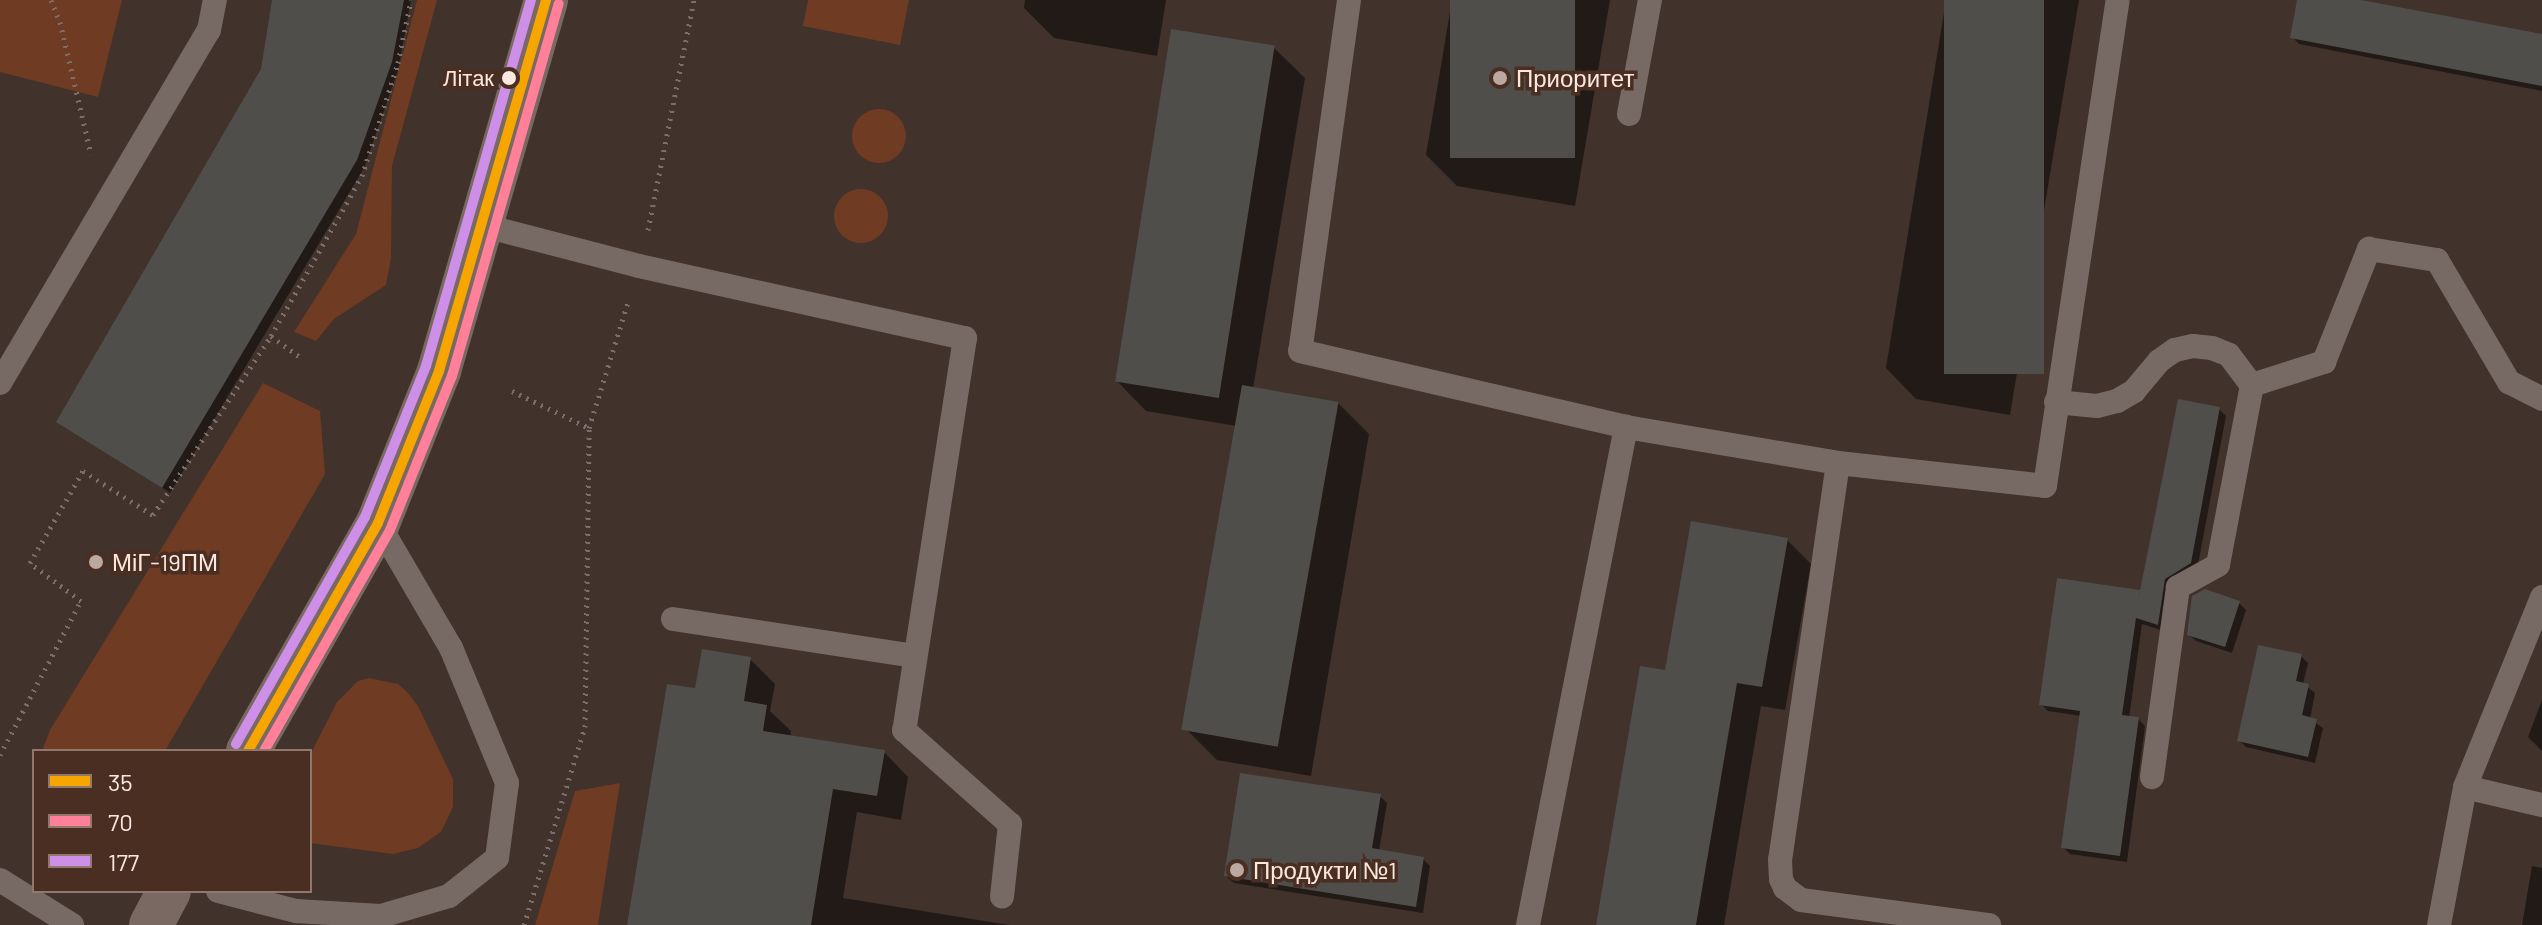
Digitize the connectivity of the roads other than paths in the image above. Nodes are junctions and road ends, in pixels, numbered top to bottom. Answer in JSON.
{"nodes":[{"id":1,"x":215,"y":0,"type":"edge"},
{"id":2,"x":546,"y":0,"type":"edge"},
{"id":3,"x":1349,"y":0,"type":"edge"},
{"id":4,"x":1650,"y":0,"type":"edge"},
{"id":5,"x":2118,"y":0,"type":"edge"},
{"id":6,"x":1629,"y":114,"type":"dead end"},
{"id":7,"x":481,"y":225,"type":"junction"},
{"id":8,"x":0,"y":383,"type":"edge"},
{"id":9,"x":2252,"y":385,"type":"junction"},
{"id":10,"x":2542,"y":399,"type":"edge"},
{"id":11,"x":2056,"y":402,"type":"junction"},
{"id":12,"x":1626,"y":427,"type":"junction"},
{"id":13,"x":1838,"y":463,"type":"junction"},
{"id":14,"x":378,"y":523,"type":"junction"},
{"id":15,"x":2542,"y":597,"type":"edge"},
{"id":16,"x":673,"y":619,"type":"dead end"},
{"id":17,"x":915,"y":656,"type":"junction"},
{"id":18,"x":249,"y":749,"type":"edge"},
{"id":19,"x":2152,"y":777,"type":"dead end"},
{"id":20,"x":2465,"y":787,"type":"junction"},
{"id":21,"x":2542,"y":805,"type":"edge"},
{"id":22,"x":0,"y":880,"type":"edge"},
{"id":23,"x":168,"y":893,"type":"edge"},
{"id":24,"x":226,"y":893,"type":"edge"},
{"id":25,"x":1002,"y":897,"type":"dead end"},
{"id":26,"x":72,"y":925,"type":"edge"},
{"id":27,"x":151,"y":925,"type":"edge"},
{"id":28,"x":1528,"y":925,"type":"edge"},
{"id":29,"x":1989,"y":925,"type":"edge"},
{"id":30,"x":2439,"y":925,"type":"edge"}],
"edges":[{"from":1,"to":8,"type":"lane"},
{"from":2,"to":7,"type":"main road"},
{"from":3,"to":12,"type":"lane"},
{"from":4,"to":6,"type":"lane"},
{"from":5,"to":11,"type":"lane"},
{"from":7,"to":14,"type":"main road"},
{"from":7,"to":17,"type":"lane"},
{"from":9,"to":10,"type":"lane"},
{"from":9,"to":11,"type":"lane"},
{"from":9,"to":19,"type":"lane"},
{"from":11,"to":13,"type":"lane"},
{"from":12,"to":13,"type":"lane"},
{"from":12,"to":28,"type":"lane"},
{"from":13,"to":29,"type":"lane"},
{"from":14,"to":18,"type":"main road"},
{"from":14,"to":24,"type":"lane"},
{"from":15,"to":20,"type":"lane"},
{"from":16,"to":17,"type":"lane"},
{"from":17,"to":25,"type":"lane"},
{"from":20,"to":21,"type":"lane"},
{"from":20,"to":30,"type":"lane"},
{"from":22,"to":26,"type":"lane"},
{"from":23,"to":27,"type":"main road"}]}
